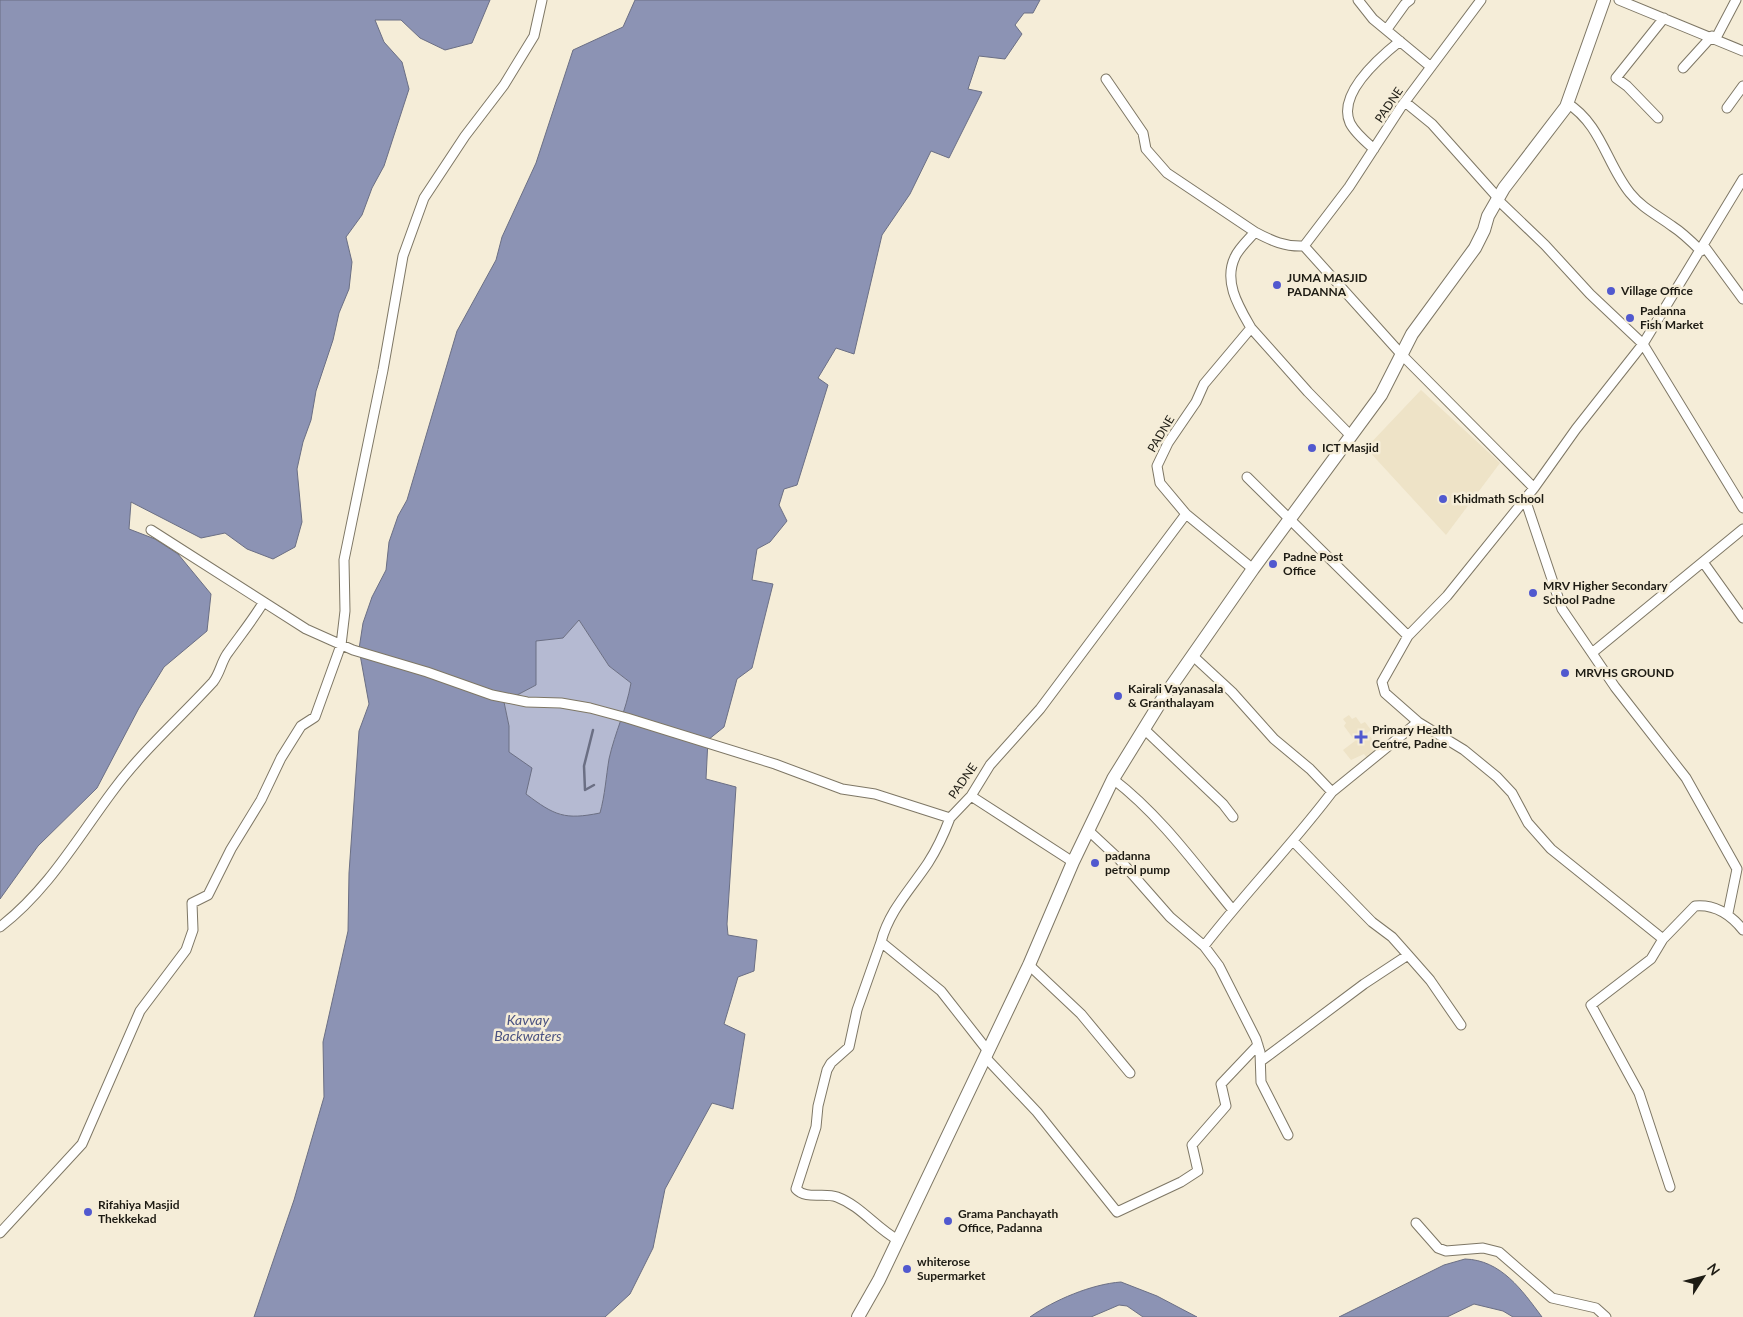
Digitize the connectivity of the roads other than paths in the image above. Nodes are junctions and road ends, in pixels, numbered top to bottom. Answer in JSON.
{"nodes":[{"id":1,"x":542,"y":0,"type":"edge"},
{"id":2,"x":1358,"y":0,"type":"edge"},
{"id":3,"x":1410,"y":0,"type":"edge"},
{"id":4,"x":1482,"y":0,"type":"edge"},
{"id":5,"x":1604,"y":0,"type":"edge"},
{"id":6,"x":1619,"y":0,"type":"edge"},
{"id":7,"x":1736,"y":0,"type":"edge"},
{"id":8,"x":1629,"y":2,"type":"edge"},
{"id":9,"x":1664,"y":18,"type":"junction"},
{"id":10,"x":1387,"y":29,"type":"junction"},
{"id":11,"x":1714,"y":37,"type":"junction"},
{"id":12,"x":1400,"y":41,"type":"junction"},
{"id":13,"x":1743,"y":51,"type":"edge"},
{"id":14,"x":1431,"y":67,"type":"junction"},
{"id":15,"x":1683,"y":68,"type":"dead end"},
{"id":16,"x":1106,"y":79,"type":"dead end"},
{"id":17,"x":1743,"y":86,"type":"edge"},
{"id":18,"x":1404,"y":102,"type":"junction"},
{"id":19,"x":1567,"y":103,"type":"junction"},
{"id":20,"x":1727,"y":108,"type":"dead end"},
{"id":21,"x":1658,"y":118,"type":"dead end"},
{"id":22,"x":1374,"y":149,"type":"junction"},
{"id":23,"x":1743,"y":179,"type":"edge"},
{"id":24,"x":1498,"y":200,"type":"junction"},
{"id":25,"x":1255,"y":232,"type":"junction"},
{"id":26,"x":1304,"y":246,"type":"junction"},
{"id":27,"x":1702,"y":249,"type":"junction"},
{"id":28,"x":1743,"y":300,"type":"edge"},
{"id":29,"x":1251,"y":328,"type":"junction"},
{"id":30,"x":1643,"y":344,"type":"junction"},
{"id":31,"x":1402,"y":356,"type":"junction"},
{"id":32,"x":1352,"y":436,"type":"junction"},
{"id":33,"x":1246,"y":477,"type":"dead end"},
{"id":34,"x":1534,"y":488,"type":"junction"},
{"id":35,"x":1525,"y":500,"type":"junction"},
{"id":36,"x":1743,"y":508,"type":"edge"},
{"id":37,"x":1186,"y":514,"type":"junction"},
{"id":38,"x":1290,"y":519,"type":"junction"},
{"id":39,"x":1743,"y":529,"type":"edge"},
{"id":40,"x":152,"y":530,"type":"dead end"},
{"id":41,"x":1703,"y":562,"type":"junction"},
{"id":42,"x":1253,"y":569,"type":"junction"},
{"id":43,"x":263,"y":603,"type":"junction"},
{"id":44,"x":1743,"y":618,"type":"edge"},
{"id":45,"x":1408,"y":636,"type":"junction"},
{"id":46,"x":342,"y":645,"type":"junction"},
{"id":47,"x":1592,"y":653,"type":"junction"},
{"id":48,"x":1194,"y":656,"type":"junction"},
{"id":49,"x":1418,"y":722,"type":"junction"},
{"id":50,"x":1144,"y":729,"type":"junction"},
{"id":51,"x":1113,"y":779,"type":"junction"},
{"id":52,"x":1332,"y":792,"type":"junction"},
{"id":53,"x":971,"y":796,"type":"junction"},
{"id":54,"x":950,"y":818,"type":"junction"},
{"id":55,"x":1233,"y":818,"type":"dead end"},
{"id":56,"x":1089,"y":831,"type":"junction"},
{"id":57,"x":1293,"y":841,"type":"junction"},
{"id":58,"x":1073,"y":862,"type":"junction"},
{"id":59,"x":1232,"y":909,"type":"junction"},
{"id":60,"x":1728,"y":913,"type":"junction"},
{"id":61,"x":0,"y":927,"type":"edge"},
{"id":62,"x":1743,"y":930,"type":"edge"},
{"id":63,"x":1663,"y":939,"type":"junction"},
{"id":64,"x":881,"y":942,"type":"junction"},
{"id":65,"x":1204,"y":946,"type":"junction"},
{"id":66,"x":1408,"y":955,"type":"junction"},
{"id":67,"x":1029,"y":965,"type":"junction"},
{"id":68,"x":1461,"y":1025,"type":"dead end"},
{"id":69,"x":1258,"y":1045,"type":"junction"},
{"id":70,"x":986,"y":1054,"type":"junction"},
{"id":71,"x":1261,"y":1062,"type":"junction"},
{"id":72,"x":1130,"y":1073,"type":"dead end"},
{"id":73,"x":1288,"y":1135,"type":"dead end"},
{"id":74,"x":1670,"y":1187,"type":"dead end"},
{"id":75,"x":1416,"y":1223,"type":"dead end"},
{"id":76,"x":0,"y":1234,"type":"edge"},
{"id":77,"x":898,"y":1240,"type":"junction"},
{"id":78,"x":858,"y":1317,"type":"edge"},
{"id":79,"x":1606,"y":1317,"type":"edge"}],
"edges":[{"from":1,"to":46,"type":"street"},
{"from":2,"to":10,"type":"street"},
{"from":3,"to":10,"type":"street"},
{"from":4,"to":14,"type":"street","name":"PADNE"},
{"from":5,"to":19,"type":"main road"},
{"from":6,"to":8,"type":"street"},
{"from":7,"to":11,"type":"street"},
{"from":8,"to":9,"type":"street"},
{"from":9,"to":11,"type":"street"},
{"from":9,"to":21,"type":"street"},
{"from":10,"to":12,"type":"street"},
{"from":11,"to":13,"type":"street"},
{"from":11,"to":15,"type":"street"},
{"from":12,"to":14,"type":"street"},
{"from":12,"to":22,"type":"street"},
{"from":14,"to":18,"type":"street","name":"PADNE"},
{"from":16,"to":25,"type":"street"},
{"from":17,"to":20,"type":"street"},
{"from":18,"to":22,"type":"street","name":"PADNE"},
{"from":18,"to":24,"type":"street"},
{"from":19,"to":24,"type":"main road"},
{"from":19,"to":27,"type":"street"},
{"from":22,"to":26,"type":"street","name":"PADNE"},
{"from":23,"to":27,"type":"street"},
{"from":24,"to":30,"type":"street"},
{"from":24,"to":31,"type":"main road"},
{"from":25,"to":26,"type":"street"},
{"from":25,"to":29,"type":"street"},
{"from":26,"to":31,"type":"street"},
{"from":27,"to":28,"type":"street"},
{"from":27,"to":30,"type":"street"},
{"from":29,"to":32,"type":"street"},
{"from":29,"to":37,"type":"street","name":"PADNE"},
{"from":30,"to":34,"type":"street"},
{"from":30,"to":36,"type":"street"},
{"from":31,"to":32,"type":"main road"},
{"from":31,"to":34,"type":"street"},
{"from":32,"to":38,"type":"main road"},
{"from":33,"to":38,"type":"street"},
{"from":34,"to":35,"type":"street"},
{"from":35,"to":45,"type":"street"},
{"from":35,"to":47,"type":"street"},
{"from":37,"to":42,"type":"street"},
{"from":37,"to":53,"type":"street","name":"PADNE"},
{"from":38,"to":42,"type":"main road"},
{"from":38,"to":45,"type":"street"},
{"from":39,"to":41,"type":"street"},
{"from":40,"to":43,"type":"street","name":"PADNE"},
{"from":41,"to":44,"type":"street"},
{"from":41,"to":47,"type":"street"},
{"from":42,"to":48,"type":"main road"},
{"from":43,"to":46,"type":"street","name":"PADNE"},
{"from":43,"to":61,"type":"street"},
{"from":45,"to":49,"type":"street"},
{"from":46,"to":54,"type":"street","name":"PADNE"},
{"from":46,"to":76,"type":"street"},
{"from":47,"to":60,"type":"street"},
{"from":48,"to":50,"type":"main road"},
{"from":48,"to":52,"type":"street"},
{"from":49,"to":52,"type":"street"},
{"from":49,"to":63,"type":"street"},
{"from":50,"to":51,"type":"main road"},
{"from":50,"to":55,"type":"street"},
{"from":51,"to":56,"type":"main road"},
{"from":51,"to":59,"type":"street"},
{"from":52,"to":57,"type":"street"},
{"from":53,"to":54,"type":"street","name":"PADNE"},
{"from":53,"to":58,"type":"street"},
{"from":54,"to":64,"type":"street"},
{"from":56,"to":58,"type":"main road"},
{"from":56,"to":65,"type":"street"},
{"from":57,"to":59,"type":"street"},
{"from":57,"to":66,"type":"street"},
{"from":58,"to":67,"type":"main road"},
{"from":59,"to":65,"type":"street"},
{"from":60,"to":62,"type":"street"},
{"from":60,"to":63,"type":"street"},
{"from":63,"to":74,"type":"street"},
{"from":64,"to":70,"type":"street"},
{"from":64,"to":77,"type":"street"},
{"from":65,"to":69,"type":"street"},
{"from":66,"to":68,"type":"street"},
{"from":66,"to":71,"type":"street"},
{"from":67,"to":70,"type":"main road"},
{"from":67,"to":72,"type":"street"},
{"from":69,"to":70,"type":"street"},
{"from":69,"to":71,"type":"street"},
{"from":70,"to":77,"type":"main road"},
{"from":71,"to":73,"type":"street"},
{"from":75,"to":79,"type":"street"},
{"from":77,"to":78,"type":"main road"}]}
